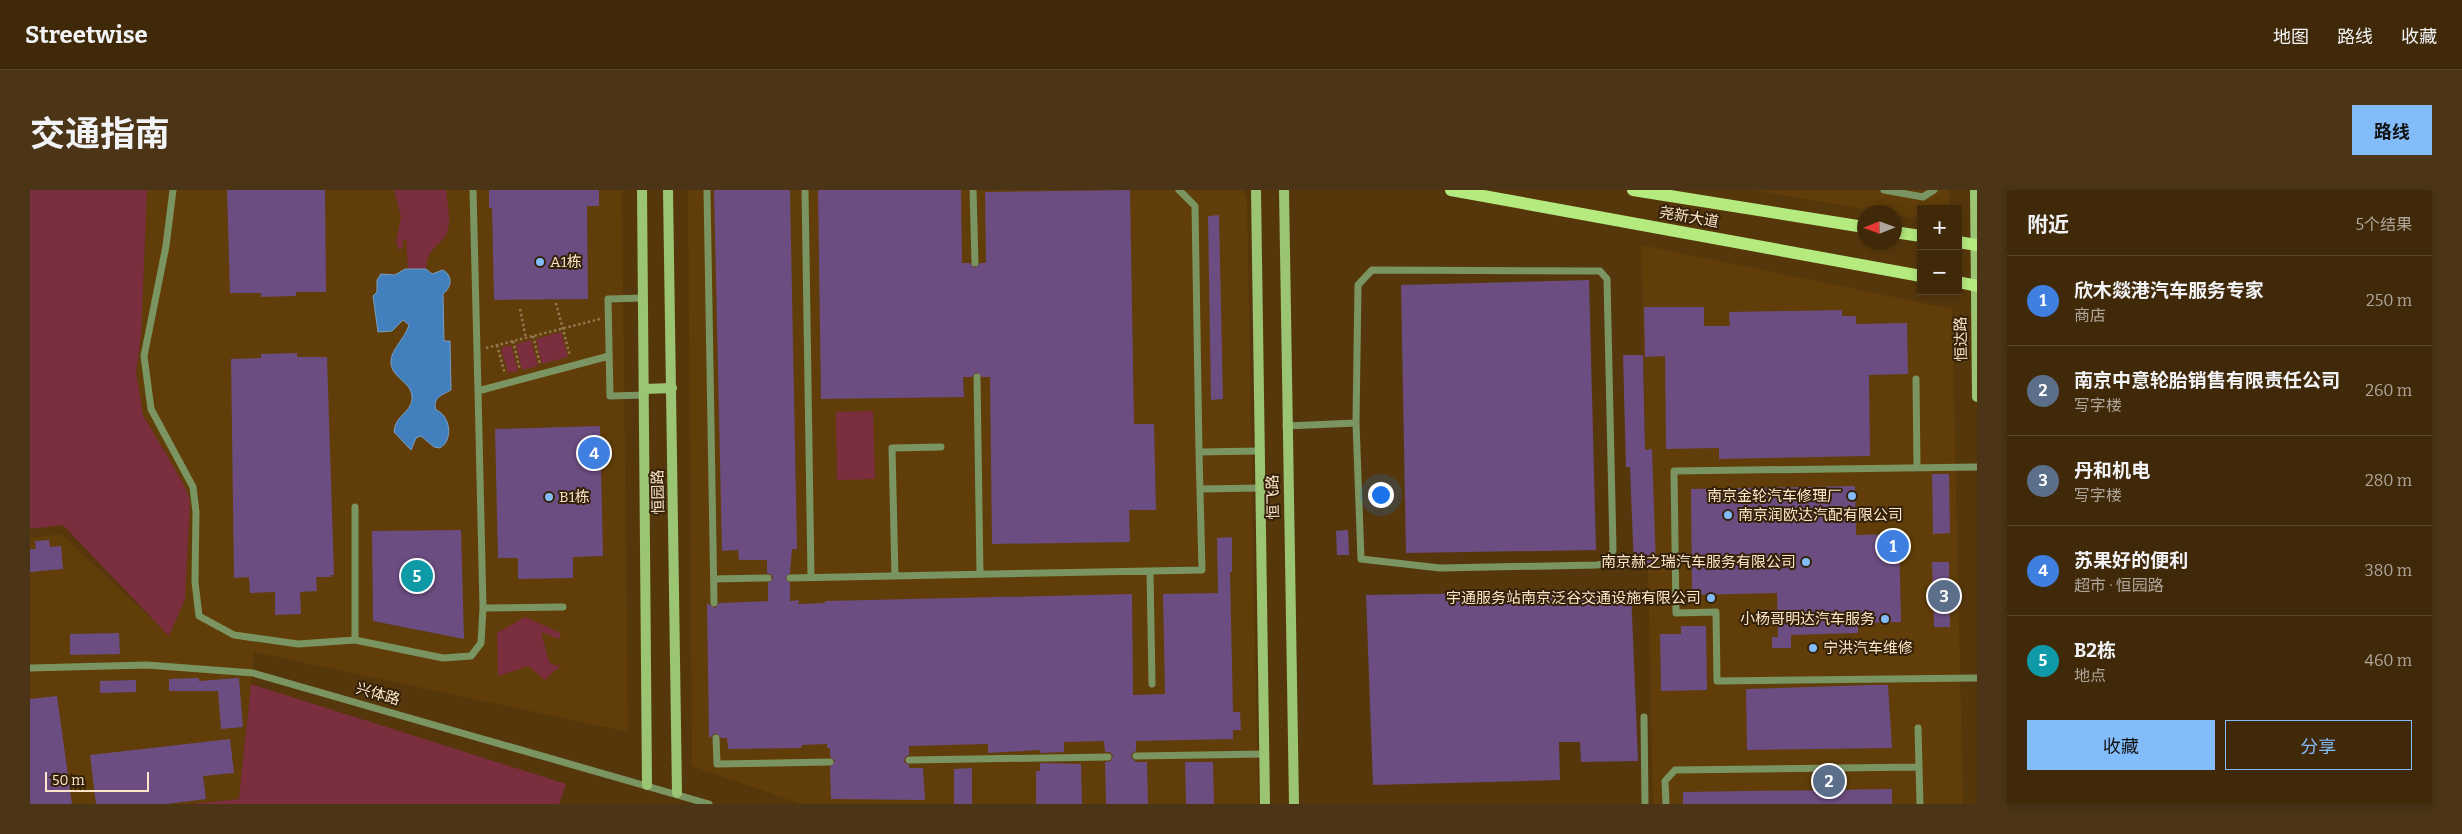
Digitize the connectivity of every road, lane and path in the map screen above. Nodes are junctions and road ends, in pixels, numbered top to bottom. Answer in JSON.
{"nodes":[{"id":1,"x":173,"y":190,"type":"edge"},
{"id":2,"x":473,"y":190,"type":"edge"},
{"id":3,"x":642,"y":190,"type":"edge"},
{"id":4,"x":668,"y":190,"type":"edge"},
{"id":5,"x":707,"y":190,"type":"edge"},
{"id":6,"x":805,"y":190,"type":"edge"},
{"id":7,"x":973,"y":190,"type":"edge"},
{"id":8,"x":1179,"y":190,"type":"edge"},
{"id":9,"x":1256,"y":190,"type":"edge"},
{"id":10,"x":1284,"y":190,"type":"edge"},
{"id":11,"x":1451,"y":190,"type":"edge"},
{"id":12,"x":1633,"y":190,"type":"edge"},
{"id":13,"x":1884,"y":190,"type":"edge"},
{"id":14,"x":1934,"y":190,"type":"edge"},
{"id":15,"x":1975,"y":190,"type":"edge"},
{"id":16,"x":1857,"y":226,"type":"edge"},
{"id":17,"x":1902,"y":233,"type":"edge"},
{"id":18,"x":1917,"y":235,"type":"edge"},
{"id":19,"x":1962,"y":243,"type":"edge"},
{"id":20,"x":1977,"y":245,"type":"edge"},
{"id":21,"x":975,"y":263,"type":"dead end"},
{"id":22,"x":1917,"y":275,"type":"edge"},
{"id":23,"x":1962,"y":283,"type":"edge"},
{"id":24,"x":1976,"y":286,"type":"edge"},
{"id":25,"x":643,"y":298,"type":"junction"},
{"id":26,"x":556,"y":303,"type":"dead end"},
{"id":27,"x":520,"y":309,"type":"dead end"},
{"id":28,"x":608,"y":316,"type":"junction"},
{"id":29,"x":562,"y":328,"type":"junction"},
{"id":30,"x":533,"y":336,"type":"junction"},
{"id":31,"x":526,"y":338,"type":"junction"},
{"id":32,"x":513,"y":341,"type":"junction"},
{"id":33,"x":497,"y":345,"type":"junction"},
{"id":34,"x":477,"y":350,"type":"junction"},
{"id":35,"x":609,"y":356,"type":"junction"},
{"id":36,"x":570,"y":358,"type":"dead end"},
{"id":37,"x":540,"y":365,"type":"dead end"},
{"id":38,"x":520,"y":370,"type":"dead end"},
{"id":39,"x":505,"y":374,"type":"dead end"},
{"id":40,"x":977,"y":377,"type":"dead end"},
{"id":41,"x":1916,"y":379,"type":"dead end"},
{"id":42,"x":672,"y":388,"type":"junction"},
{"id":43,"x":478,"y":391,"type":"junction"},
{"id":44,"x":645,"y":392,"type":"junction"},
{"id":45,"x":1977,"y":397,"type":"edge"},
{"id":46,"x":1356,"y":423,"type":"junction"},
{"id":47,"x":1286,"y":426,"type":"junction"},
{"id":48,"x":941,"y":447,"type":"dead end"},
{"id":49,"x":1260,"y":451,"type":"junction"},
{"id":50,"x":1200,"y":452,"type":"junction"},
{"id":51,"x":1977,"y":467,"type":"edge"},
{"id":52,"x":1917,"y":468,"type":"junction"},
{"id":53,"x":1260,"y":488,"type":"junction"},
{"id":54,"x":1200,"y":489,"type":"junction"},
{"id":55,"x":355,"y":507,"type":"dead end"},
{"id":56,"x":1150,"y":571,"type":"junction"},
{"id":57,"x":980,"y":574,"type":"junction"},
{"id":58,"x":894,"y":576,"type":"junction"},
{"id":59,"x":811,"y":577,"type":"junction"},
{"id":60,"x":768,"y":578,"type":"dead end"},
{"id":61,"x":790,"y":578,"type":"dead end"},
{"id":62,"x":714,"y":579,"type":"junction"},
{"id":63,"x":714,"y":603,"type":"dead end"},
{"id":64,"x":563,"y":607,"type":"dead end"},
{"id":65,"x":483,"y":608,"type":"junction"},
{"id":66,"x":355,"y":640,"type":"junction"},
{"id":67,"x":30,"y":668,"type":"edge"},
{"id":68,"x":1977,"y":678,"type":"edge"},
{"id":69,"x":1152,"y":684,"type":"dead end"},
{"id":70,"x":1644,"y":717,"type":"dead end"},
{"id":71,"x":1918,"y":728,"type":"dead end"},
{"id":72,"x":716,"y":738,"type":"dead end"},
{"id":73,"x":1264,"y":754,"type":"junction"},
{"id":74,"x":1136,"y":756,"type":"dead end"},
{"id":75,"x":1108,"y":757,"type":"dead end"},
{"id":76,"x":909,"y":760,"type":"dead end"},
{"id":77,"x":830,"y":762,"type":"dead end"},
{"id":78,"x":1919,"y":767,"type":"junction"},
{"id":79,"x":647,"y":785,"type":"junction"},
{"id":80,"x":677,"y":793,"type":"junction"},
{"id":81,"x":709,"y":804,"type":"edge"},
{"id":82,"x":1265,"y":804,"type":"edge"},
{"id":83,"x":1294,"y":804,"type":"edge"},
{"id":84,"x":1646,"y":804,"type":"edge"},
{"id":85,"x":1666,"y":804,"type":"edge"},
{"id":86,"x":1920,"y":804,"type":"edge"}],
"edges":[{"from":1,"to":66,"type":"lane"},
{"from":2,"to":34,"type":"lane"},
{"from":3,"to":25,"type":"street","name":"恒园路"},
{"from":4,"to":42,"type":"street","name":"恒园路"},
{"from":5,"to":62,"type":"lane"},
{"from":6,"to":59,"type":"lane"},
{"from":7,"to":21,"type":"lane"},
{"from":8,"to":50,"type":"lane"},
{"from":9,"to":49,"type":"street","name":"恒飞路"},
{"from":10,"to":47,"type":"street","name":"恒飞路"},
{"from":11,"to":22,"type":"main road","name":"尧新大道"},
{"from":12,"to":16,"type":"main road","name":"尧新大道"},
{"from":13,"to":14,"type":"lane"},
{"from":15,"to":20,"type":"street","name":"恒达路"},
{"from":17,"to":18,"type":"main road"},
{"from":19,"to":20,"type":"main road"},
{"from":20,"to":24,"type":"street","name":"恒达路"},
{"from":23,"to":24,"type":"main road"},
{"from":24,"to":45,"type":"street","name":"恒达路"},
{"from":25,"to":28,"type":"lane"},
{"from":25,"to":44,"type":"street","name":"恒园路"},
{"from":26,"to":29,"type":"path"},
{"from":27,"to":31,"type":"path"},
{"from":28,"to":29,"type":"path"},
{"from":28,"to":35,"type":"lane"},
{"from":29,"to":30,"type":"path"},
{"from":29,"to":36,"type":"path"},
{"from":30,"to":31,"type":"path"},
{"from":30,"to":37,"type":"path"},
{"from":31,"to":32,"type":"path"},
{"from":32,"to":33,"type":"path"},
{"from":32,"to":38,"type":"path"},
{"from":33,"to":34,"type":"path"},
{"from":33,"to":39,"type":"path"},
{"from":34,"to":43,"type":"lane"},
{"from":35,"to":43,"type":"lane"},
{"from":35,"to":44,"type":"lane"},
{"from":40,"to":57,"type":"lane"},
{"from":41,"to":52,"type":"lane"},
{"from":42,"to":44,"type":"street"},
{"from":42,"to":80,"type":"street","name":"恒园路"},
{"from":43,"to":65,"type":"lane"},
{"from":44,"to":79,"type":"street","name":"恒园路"},
{"from":46,"to":46,"type":"lane"},
{"from":46,"to":47,"type":"lane"},
{"from":47,"to":83,"type":"street","name":"恒飞路"},
{"from":48,"to":58,"type":"lane"},
{"from":49,"to":50,"type":"lane"},
{"from":49,"to":53,"type":"street","name":"恒飞路"},
{"from":50,"to":54,"type":"lane"},
{"from":51,"to":52,"type":"lane"},
{"from":52,"to":68,"type":"lane"},
{"from":53,"to":54,"type":"lane"},
{"from":53,"to":73,"type":"street","name":"恒飞路"},
{"from":54,"to":56,"type":"lane"},
{"from":55,"to":66,"type":"lane"},
{"from":56,"to":57,"type":"lane"},
{"from":56,"to":69,"type":"lane"},
{"from":57,"to":58,"type":"lane"},
{"from":58,"to":59,"type":"lane"},
{"from":59,"to":61,"type":"lane"},
{"from":60,"to":62,"type":"lane"},
{"from":62,"to":63,"type":"lane"},
{"from":64,"to":65,"type":"lane"},
{"from":65,"to":66,"type":"lane"},
{"from":67,"to":79,"type":"lane","name":"兴体路"},
{"from":70,"to":84,"type":"lane"},
{"from":71,"to":78,"type":"lane"},
{"from":72,"to":77,"type":"lane"},
{"from":73,"to":74,"type":"lane"},
{"from":73,"to":82,"type":"street","name":"恒飞路"},
{"from":75,"to":76,"type":"lane"},
{"from":78,"to":85,"type":"lane"},
{"from":78,"to":86,"type":"lane"},
{"from":79,"to":80,"type":"lane","name":"兴体路"},
{"from":80,"to":81,"type":"lane","name":"兴体路"}]}
